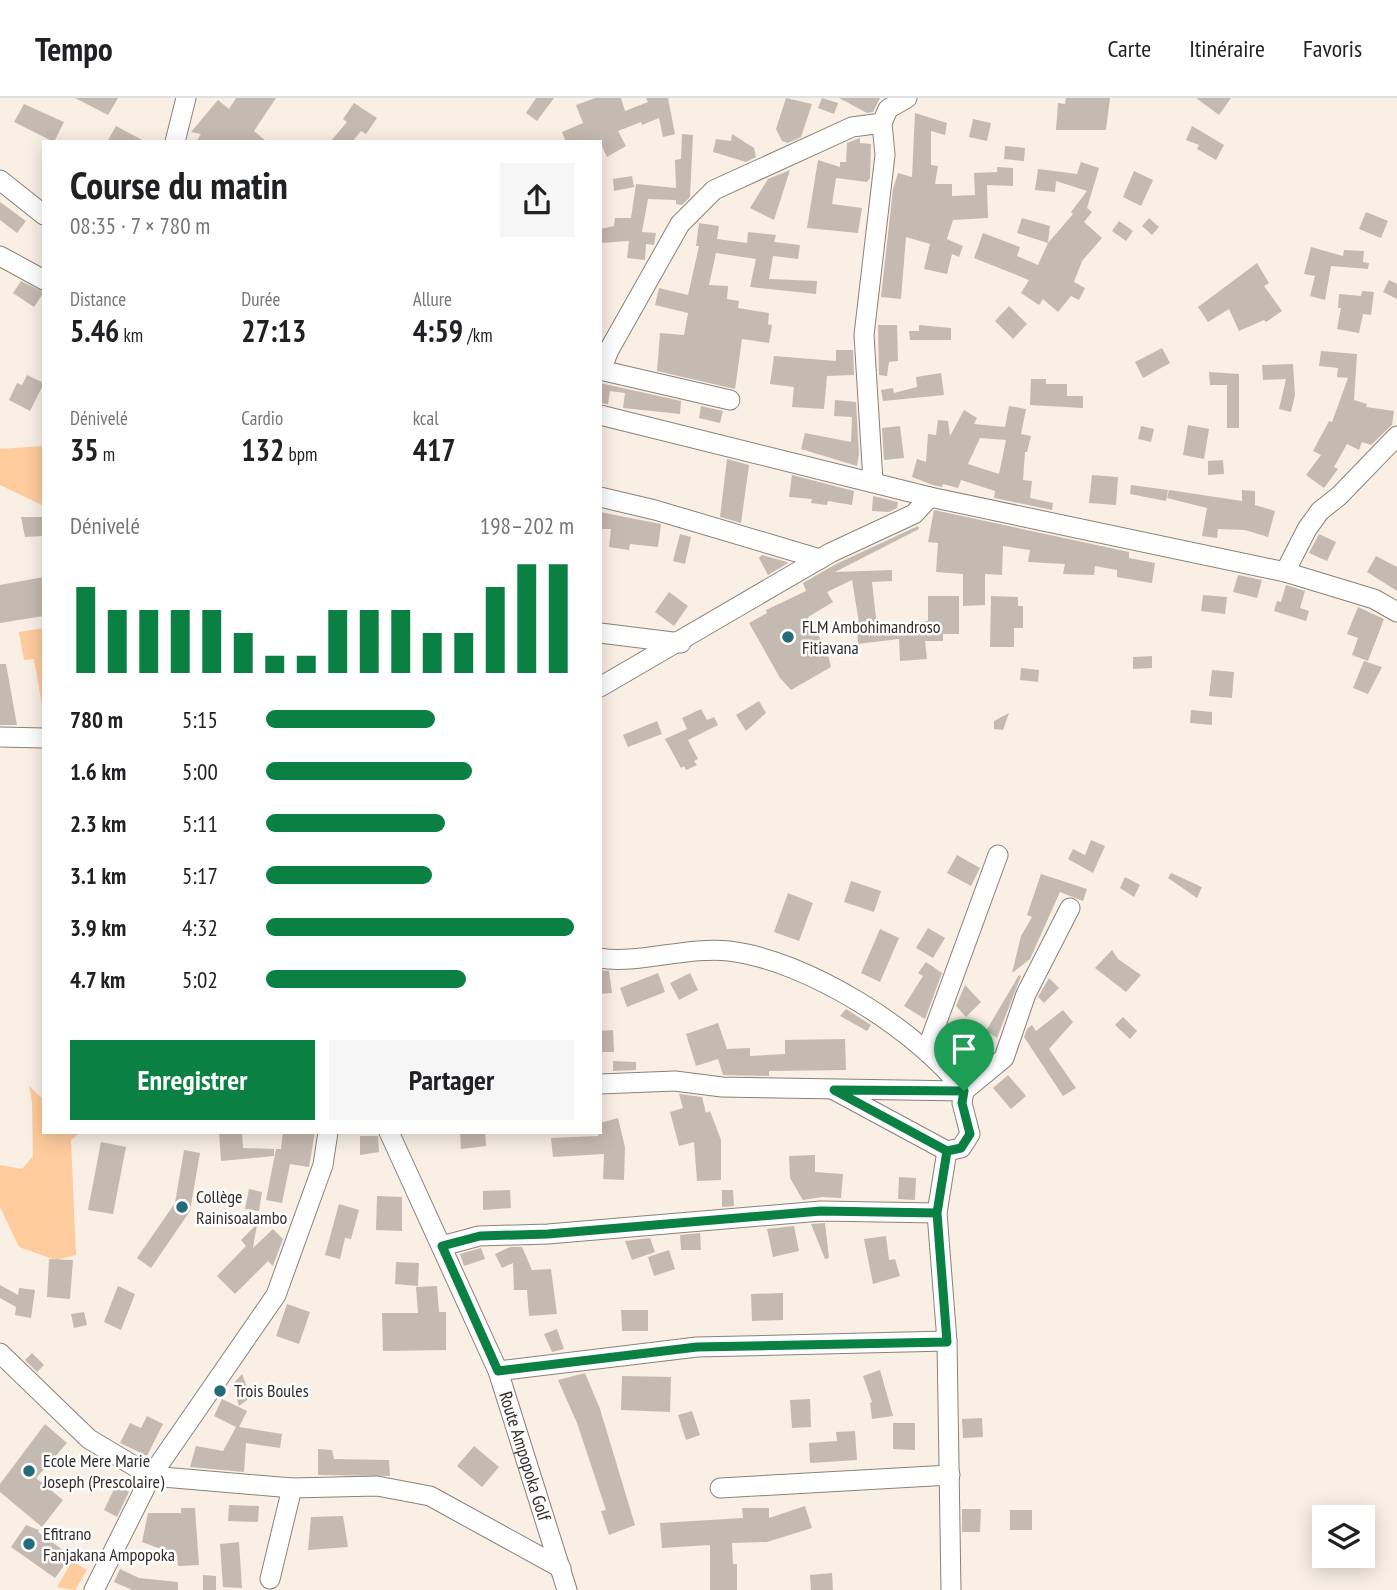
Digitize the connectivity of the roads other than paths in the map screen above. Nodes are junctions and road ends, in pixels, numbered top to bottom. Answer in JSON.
{"nodes":[{"id":1,"x":186,"y":98,"type":"edge"},
{"id":2,"x":906,"y":98,"type":"edge"},
{"id":3,"x":882,"y":123,"type":"junction"},
{"id":4,"x":176,"y":140,"type":"edge"},
{"id":5,"x":0,"y":180,"type":"edge"},
{"id":6,"x":42,"y":213,"type":"edge"},
{"id":7,"x":0,"y":256,"type":"edge"},
{"id":8,"x":42,"y":279,"type":"edge"},
{"id":9,"x":602,"y":368,"type":"edge"},
{"id":10,"x":602,"y":370,"type":"edge"},
{"id":11,"x":730,"y":400,"type":"dead end"},
{"id":12,"x":602,"y":415,"type":"edge"},
{"id":13,"x":1397,"y":436,"type":"edge"},
{"id":14,"x":873,"y":481,"type":"junction"},
{"id":15,"x":930,"y":497,"type":"junction"},
{"id":16,"x":602,"y":498,"type":"edge"},
{"id":17,"x":820,"y":559,"type":"junction"},
{"id":18,"x":1285,"y":572,"type":"junction"},
{"id":19,"x":1397,"y":612,"type":"edge"},
{"id":20,"x":602,"y":633,"type":"edge"},
{"id":21,"x":681,"y":643,"type":"junction"},
{"id":22,"x":602,"y":686,"type":"edge"},
{"id":23,"x":0,"y":737,"type":"edge"},
{"id":24,"x":42,"y":738,"type":"edge"},
{"id":25,"x":998,"y":855,"type":"dead end"},
{"id":26,"x":1070,"y":908,"type":"dead end"},
{"id":27,"x":602,"y":958,"type":"edge"},
{"id":28,"x":927,"y":1049,"type":"junction"},
{"id":29,"x":602,"y":1084,"type":"edge"},
{"id":30,"x":834,"y":1090,"type":"junction"},
{"id":31,"x":964,"y":1091,"type":"junction"},
{"id":32,"x":328,"y":1134,"type":"edge"},
{"id":33,"x":390,"y":1134,"type":"edge"},
{"id":34,"x":947,"y":1151,"type":"junction"},
{"id":35,"x":937,"y":1213,"type":"junction"},
{"id":36,"x":442,"y":1246,"type":"junction"},
{"id":37,"x":947,"y":1342,"type":"junction"},
{"id":38,"x":0,"y":1353,"type":"edge"},
{"id":39,"x":498,"y":1371,"type":"junction"},
{"id":40,"x":950,"y":1475,"type":"junction"},
{"id":41,"x":151,"y":1476,"type":"junction"},
{"id":42,"x":292,"y":1488,"type":"junction"},
{"id":43,"x":720,"y":1488,"type":"dead end"},
{"id":44,"x":561,"y":1567,"type":"junction"},
{"id":45,"x":270,"y":1579,"type":"dead end"},
{"id":46,"x":94,"y":1590,"type":"edge"},
{"id":47,"x":567,"y":1590,"type":"edge"},
{"id":48,"x":951,"y":1590,"type":"edge"}],
"edges":[{"from":1,"to":4,"type":"street"},
{"from":2,"to":3,"type":"street"},
{"from":3,"to":9,"type":"street"},
{"from":3,"to":14,"type":"street"},
{"from":5,"to":6,"type":"street"},
{"from":7,"to":8,"type":"street"},
{"from":10,"to":11,"type":"street"},
{"from":12,"to":14,"type":"street"},
{"from":13,"to":18,"type":"street"},
{"from":14,"to":15,"type":"street"},
{"from":15,"to":17,"type":"street"},
{"from":15,"to":18,"type":"street"},
{"from":16,"to":17,"type":"street"},
{"from":17,"to":21,"type":"street"},
{"from":18,"to":19,"type":"street"},
{"from":20,"to":21,"type":"street"},
{"from":21,"to":22,"type":"street"},
{"from":23,"to":24,"type":"street"},
{"from":25,"to":28,"type":"street"},
{"from":26,"to":31,"type":"street"},
{"from":27,"to":28,"type":"street"},
{"from":28,"to":31,"type":"street"},
{"from":29,"to":30,"type":"street"},
{"from":30,"to":31,"type":"street"},
{"from":30,"to":34,"type":"street"},
{"from":31,"to":34,"type":"street"},
{"from":32,"to":41,"type":"street"},
{"from":33,"to":36,"type":"street","name":"Route Ampopoka Golf"},
{"from":34,"to":35,"type":"street"},
{"from":35,"to":36,"type":"street"},
{"from":35,"to":37,"type":"street"},
{"from":36,"to":39,"type":"street","name":"Route Ampopoka Golf"},
{"from":37,"to":39,"type":"street"},
{"from":37,"to":40,"type":"street"},
{"from":38,"to":41,"type":"street"},
{"from":39,"to":44,"type":"street","name":"Route Ampopoka Golf"},
{"from":40,"to":43,"type":"street"},
{"from":40,"to":48,"type":"street"},
{"from":41,"to":42,"type":"street"},
{"from":41,"to":46,"type":"street"},
{"from":42,"to":44,"type":"street"},
{"from":42,"to":45,"type":"street"},
{"from":44,"to":47,"type":"street","name":"Route Ampopoka Golf"}]}
